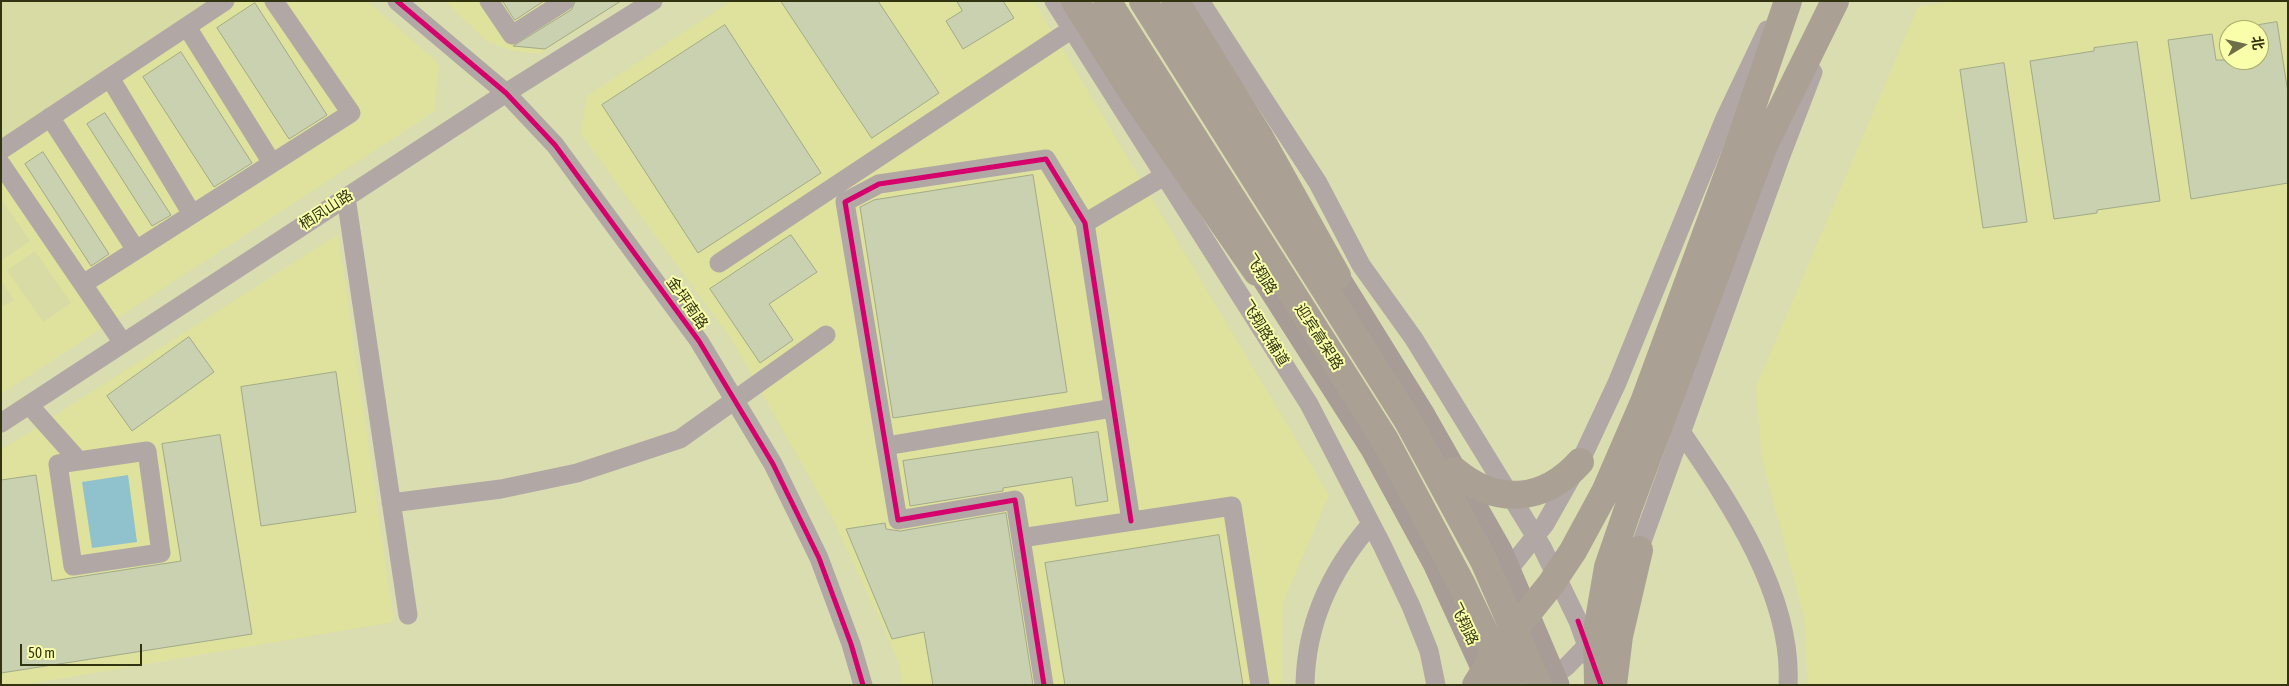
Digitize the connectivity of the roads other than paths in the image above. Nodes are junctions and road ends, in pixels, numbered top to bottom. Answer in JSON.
{"nodes":[{"id":1,"x":225,"y":1,"type":"edge"},
{"id":2,"x":274,"y":1,"type":"edge"},
{"id":3,"x":397,"y":1,"type":"edge"},
{"id":4,"x":490,"y":1,"type":"edge"},
{"id":5,"x":565,"y":1,"type":"edge"},
{"id":6,"x":653,"y":1,"type":"edge"},
{"id":7,"x":1054,"y":1,"type":"edge"},
{"id":8,"x":1075,"y":1,"type":"edge"},
{"id":9,"x":1089,"y":1,"type":"edge"},
{"id":10,"x":1107,"y":1,"type":"edge"},
{"id":11,"x":1143,"y":1,"type":"edge"},
{"id":12,"x":1163,"y":1,"type":"edge"},
{"id":13,"x":1175,"y":1,"type":"edge"},
{"id":14,"x":1200,"y":1,"type":"edge"},
{"id":15,"x":1781,"y":1,"type":"edge"},
{"id":16,"x":1788,"y":1,"type":"edge"},
{"id":17,"x":1835,"y":1,"type":"edge"},
{"id":18,"x":1840,"y":1,"type":"edge"},
{"id":19,"x":187,"y":27,"type":"junction"},
{"id":20,"x":1072,"y":29,"type":"junction"},
{"id":21,"x":110,"y":78,"type":"junction"},
{"id":22,"x":506,"y":93,"type":"junction"},
{"id":23,"x":50,"y":117,"type":"junction"},
{"id":24,"x":1752,"y":144,"type":"junction"},
{"id":25,"x":1,"y":150,"type":"edge"},
{"id":26,"x":272,"y":163,"type":"junction"},
{"id":27,"x":1,"y":164,"type":"edge"},
{"id":28,"x":1164,"y":176,"type":"junction"},
{"id":29,"x":346,"y":197,"type":"junction"},
{"id":30,"x":192,"y":214,"type":"junction"},
{"id":31,"x":1085,"y":223,"type":"junction"},
{"id":32,"x":136,"y":250,"type":"junction"},
{"id":33,"x":719,"y":263,"type":"dead end"},
{"id":34,"x":1337,"y":276,"type":"junction"},
{"id":35,"x":83,"y":284,"type":"junction"},
{"id":36,"x":1289,"y":318,"type":"junction"},
{"id":37,"x":826,"y":336,"type":"dead end"},
{"id":38,"x":123,"y":343,"type":"junction"},
{"id":39,"x":735,"y":400,"type":"junction"},
{"id":40,"x":29,"y":404,"type":"junction"},
{"id":41,"x":1113,"y":408,"type":"junction"},
{"id":42,"x":1,"y":423,"type":"edge"},
{"id":43,"x":1682,"y":432,"type":"junction"},
{"id":44,"x":886,"y":446,"type":"junction"},
{"id":45,"x":79,"y":461,"type":"junction"},
{"id":46,"x":1580,"y":462,"type":"junction"},
{"id":47,"x":1455,"y":471,"type":"junction"},
{"id":48,"x":1510,"y":495,"type":"junction"},
{"id":49,"x":392,"y":503,"type":"junction"},
{"id":50,"x":1131,"y":521,"type":"junction"},
{"id":51,"x":1371,"y":524,"type":"junction"},
{"id":52,"x":1536,"y":537,"type":"junction"},
{"id":53,"x":1021,"y":538,"type":"junction"},
{"id":54,"x":1639,"y":550,"type":"junction"},
{"id":55,"x":1509,"y":571,"type":"junction"},
{"id":56,"x":408,"y":615,"type":"dead end"},
{"id":57,"x":1461,"y":618,"type":"junction"},
{"id":58,"x":1587,"y":646,"type":"junction"},
{"id":59,"x":1548,"y":683,"type":"edge"},
{"id":60,"x":863,"y":685,"type":"edge"},
{"id":61,"x":1044,"y":685,"type":"edge"},
{"id":62,"x":1260,"y":685,"type":"edge"},
{"id":63,"x":1306,"y":685,"type":"edge"},
{"id":64,"x":1436,"y":685,"type":"edge"},
{"id":65,"x":1476,"y":685,"type":"edge"},
{"id":66,"x":1491,"y":685,"type":"edge"},
{"id":67,"x":1508,"y":685,"type":"edge"},
{"id":68,"x":1599,"y":685,"type":"edge"},
{"id":69,"x":1613,"y":685,"type":"edge"},
{"id":70,"x":1788,"y":685,"type":"edge"}],
"edges":[{"from":1,"to":19,"type":"street"},
{"from":2,"to":26,"type":"street"},
{"from":3,"to":22,"type":"street","name":"金坪南路"},
{"from":4,"to":5,"type":"street"},
{"from":6,"to":22,"type":"street","name":"栖凤山路"},
{"from":7,"to":20,"type":"street","name":"飞翔路辅道"},
{"from":8,"to":36,"type":"highway"},
{"from":9,"to":36,"type":"main road","name":"飞翔路"},
{"from":10,"to":67,"type":"highway","name":"迎宾高架路"},
{"from":11,"to":59,"type":"highway","name":"迎宾高架路"},
{"from":12,"to":34,"type":"main road"},
{"from":13,"to":34,"type":"highway"},
{"from":14,"to":48,"type":"street"},
{"from":15,"to":46,"type":"street"},
{"from":16,"to":24,"type":"highway"},
{"from":17,"to":24,"type":"highway"},
{"from":18,"to":43,"type":"street"},
{"from":19,"to":21,"type":"street"},
{"from":19,"to":26,"type":"street"},
{"from":20,"to":28,"type":"street","name":"飞翔路辅道"},
{"from":20,"to":33,"type":"street"},
{"from":21,"to":23,"type":"street"},
{"from":21,"to":30,"type":"street"},
{"from":22,"to":29,"type":"street","name":"栖凤山路"},
{"from":22,"to":39,"type":"street","name":"金坪南路"},
{"from":23,"to":25,"type":"street"},
{"from":23,"to":32,"type":"street"},
{"from":24,"to":65,"type":"highway"},
{"from":24,"to":68,"type":"highway"},
{"from":26,"to":30,"type":"street"},
{"from":27,"to":35,"type":"street"},
{"from":28,"to":31,"type":"street"},
{"from":28,"to":51,"type":"street","name":"飞翔路辅道"},
{"from":29,"to":38,"type":"street","name":"栖凤山路"},
{"from":29,"to":49,"type":"street"},
{"from":30,"to":32,"type":"street"},
{"from":31,"to":41,"type":"street"},
{"from":31,"to":44,"type":"street"},
{"from":32,"to":35,"type":"street"},
{"from":34,"to":47,"type":"main road"},
{"from":35,"to":38,"type":"street"},
{"from":36,"to":57,"type":"main road","name":"飞翔路"},
{"from":37,"to":39,"type":"street"},
{"from":38,"to":40,"type":"street","name":"栖凤山路"},
{"from":39,"to":49,"type":"street"},
{"from":39,"to":60,"type":"street","name":"金坪南路"},
{"from":40,"to":42,"type":"street","name":"栖凤山路"},
{"from":40,"to":45,"type":"street"},
{"from":41,"to":44,"type":"street"},
{"from":41,"to":50,"type":"street"},
{"from":43,"to":54,"type":"street"},
{"from":43,"to":70,"type":"street"},
{"from":44,"to":53,"type":"street"},
{"from":45,"to":45,"type":"street"},
{"from":46,"to":48,"type":"highway"},
{"from":46,"to":52,"type":"street"},
{"from":47,"to":48,"type":"highway"},
{"from":47,"to":55,"type":"main road"},
{"from":48,"to":52,"type":"street"},
{"from":49,"to":56,"type":"street"},
{"from":50,"to":53,"type":"street"},
{"from":50,"to":62,"type":"street"},
{"from":51,"to":63,"type":"street"},
{"from":51,"to":64,"type":"street","name":"飞翔路辅道"},
{"from":52,"to":55,"type":"street"},
{"from":52,"to":58,"type":"street"},
{"from":53,"to":61,"type":"street"},
{"from":54,"to":58,"type":"street"},
{"from":54,"to":69,"type":"highway"},
{"from":55,"to":57,"type":"street"},
{"from":55,"to":59,"type":"main road"},
{"from":57,"to":66,"type":"main road","name":"飞翔路"},
{"from":58,"to":59,"type":"street"},
{"from":58,"to":68,"type":"street"}]}
